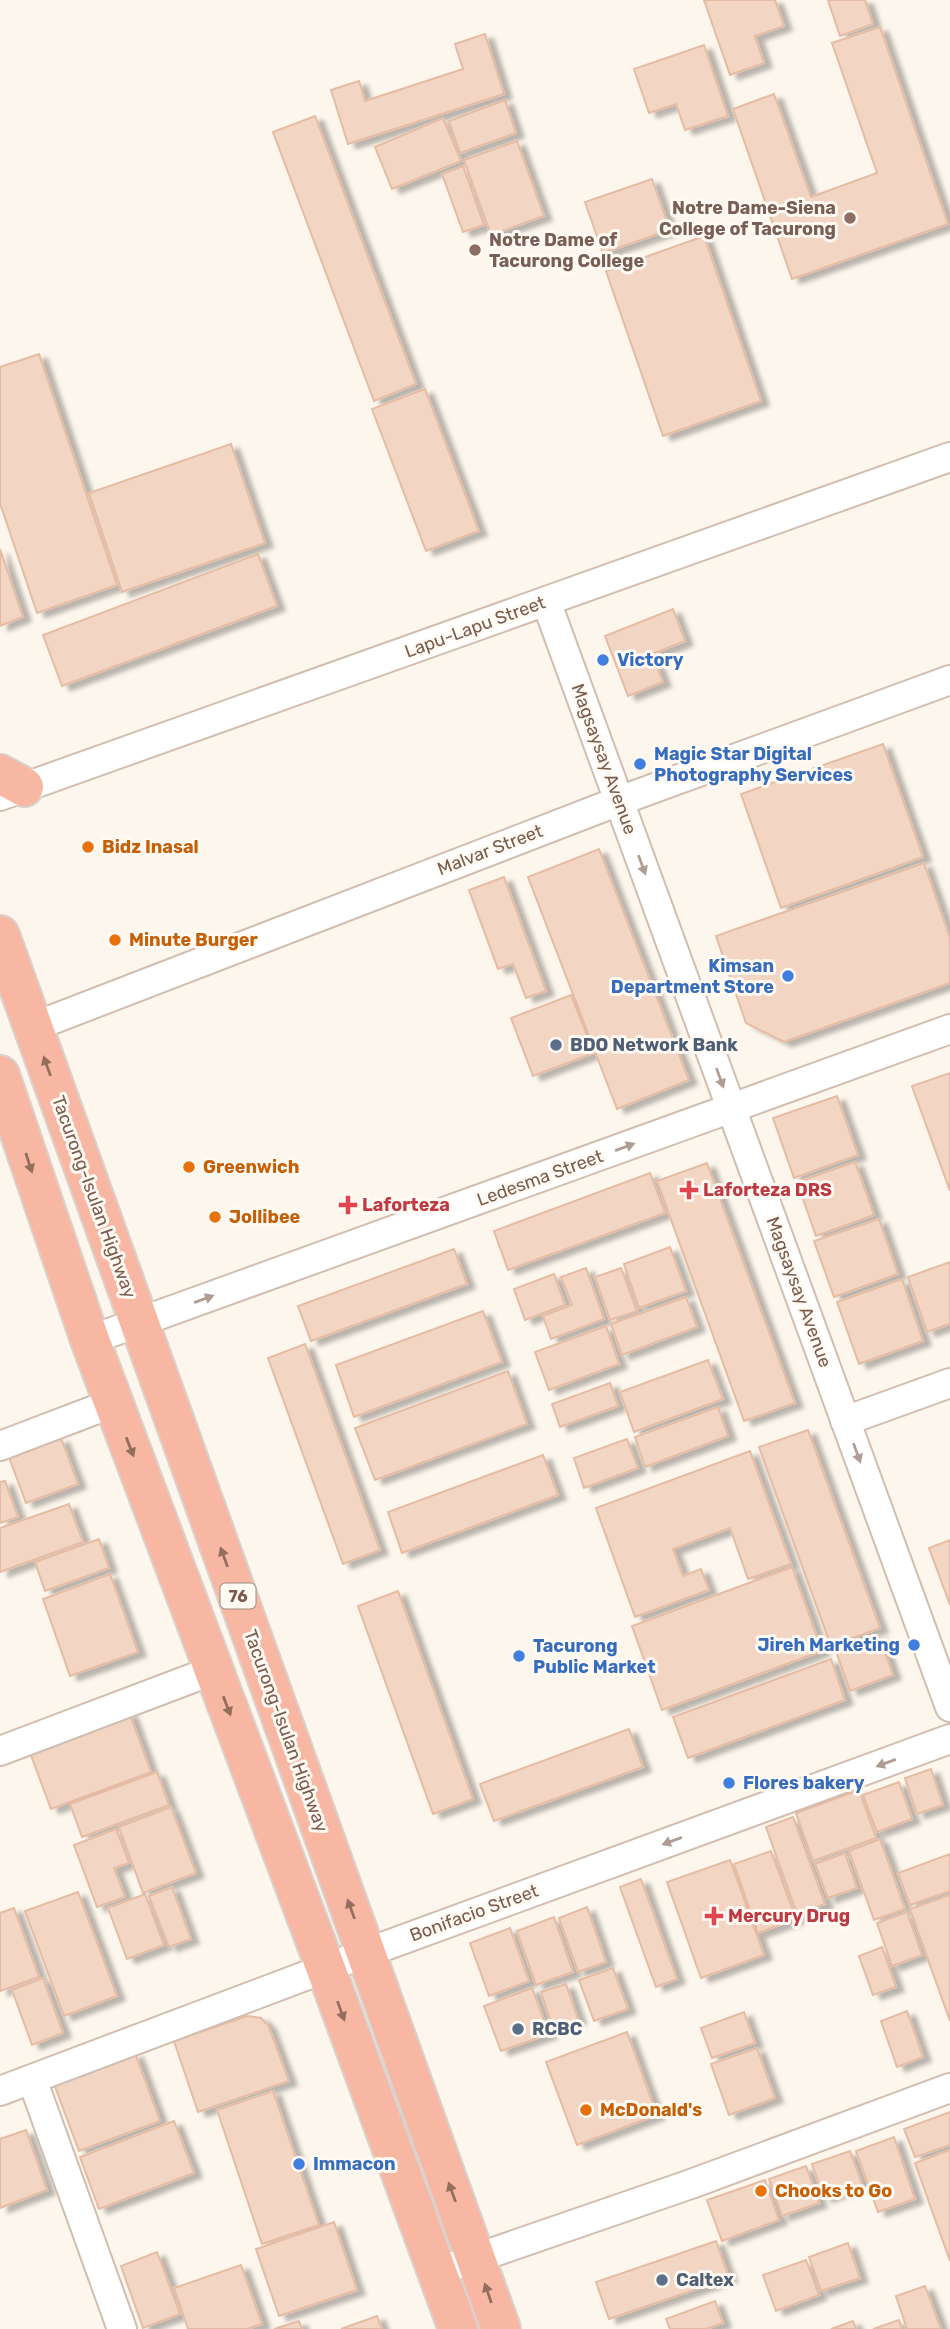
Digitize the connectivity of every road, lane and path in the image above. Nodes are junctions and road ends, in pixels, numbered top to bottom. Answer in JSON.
{"nodes":[{"id":1,"x":950,"y":457,"type":"edge"},
{"id":2,"x":546,"y":601,"type":"junction"},
{"id":3,"x":950,"y":680,"type":"edge"},
{"id":4,"x":8,"y":786,"type":"edge"},
{"id":5,"x":619,"y":801,"type":"junction"},
{"id":6,"x":0,"y":935,"type":"edge"},
{"id":7,"x":33,"y":1027,"type":"junction"},
{"id":8,"x":950,"y":1029,"type":"edge"},
{"id":9,"x":4,"y":1097,"type":"edge"},
{"id":10,"x":731,"y":1108,"type":"junction"},
{"id":11,"x":139,"y":1322,"type":"junction"},
{"id":12,"x":90,"y":1340,"type":"junction"},
{"id":13,"x":950,"y":1383,"type":"edge"},
{"id":14,"x":113,"y":1403,"type":"junction"},
{"id":15,"x":845,"y":1421,"type":"junction"},
{"id":16,"x":0,"y":1447,"type":"edge"},
{"id":17,"x":214,"y":1670,"type":"junction"},
{"id":18,"x":950,"y":1707,"type":"edge"},
{"id":19,"x":950,"y":1739,"type":"edge"},
{"id":20,"x":0,"y":1751,"type":"edge"},
{"id":21,"x":366,"y":1953,"type":"junction"},
{"id":22,"x":326,"y":1969,"type":"junction"},
{"id":23,"x":32,"y":2079,"type":"junction"},
{"id":24,"x":950,"y":2088,"type":"edge"},
{"id":25,"x":0,"y":2091,"type":"edge"},
{"id":26,"x":476,"y":2256,"type":"junction"},
{"id":27,"x":436,"y":2272,"type":"junction"},
{"id":28,"x":121,"y":2329,"type":"edge"},
{"id":29,"x":458,"y":2329,"type":"edge"},
{"id":30,"x":501,"y":2329,"type":"edge"}],
"edges":[{"from":1,"to":2,"type":"street","name":"Lapu-Lapu Street"},
{"from":2,"to":4,"type":"street","name":"Lapu-Lapu Street"},
{"from":2,"to":5,"type":"street","name":"Magsaysay Avenue"},
{"from":3,"to":5,"type":"street","name":"Malvar Street"},
{"from":5,"to":7,"type":"street","name":"Malvar Street"},
{"from":5,"to":10,"type":"street","name":"Magsaysay Avenue","one_way":true},
{"from":6,"to":7,"type":"highway","name":"Tacurong-Isulan Highway","number":"76"},
{"from":11,"to":7,"type":"highway","name":"Tacurong-Isulan Highway","number":"76","one_way":true},
{"from":8,"to":10,"type":"street","name":"Ledesma Street"},
{"from":9,"to":12,"type":"highway","one_way":true},
{"from":11,"to":10,"type":"street","name":"Ledesma Street","one_way":true},
{"from":10,"to":15,"type":"street","name":"Magsaysay Avenue"},
{"from":11,"to":12,"type":"street","name":"Ledesma Street"},
{"from":21,"to":11,"type":"highway","name":"Tacurong-Isulan Highway","number":"76","one_way":true},
{"from":12,"to":14,"type":"highway"},
{"from":13,"to":15,"type":"street"},
{"from":14,"to":16,"type":"street"},
{"from":14,"to":17,"type":"highway","one_way":true},
{"from":15,"to":18,"type":"street","name":"Magsaysay Avenue","one_way":true},
{"from":17,"to":20,"type":"street"},
{"from":17,"to":22,"type":"highway","one_way":true},
{"from":19,"to":21,"type":"street","name":"Bonifacio Street","one_way":true},
{"from":21,"to":22,"type":"street","name":"Bonifacio Street"},
{"from":26,"to":21,"type":"highway","name":"Tacurong-Isulan Highway","number":"76","one_way":true},
{"from":22,"to":23,"type":"street","name":"Bonifacio Street"},
{"from":22,"to":27,"type":"highway","one_way":true},
{"from":23,"to":25,"type":"street","name":"Bonifacio Street"},
{"from":23,"to":28,"type":"street"},
{"from":24,"to":26,"type":"street"},
{"from":26,"to":27,"type":"street"},
{"from":30,"to":26,"type":"highway","name":"Tacurong-Isulan Highway","number":"76","one_way":true},
{"from":27,"to":29,"type":"highway"}]}
